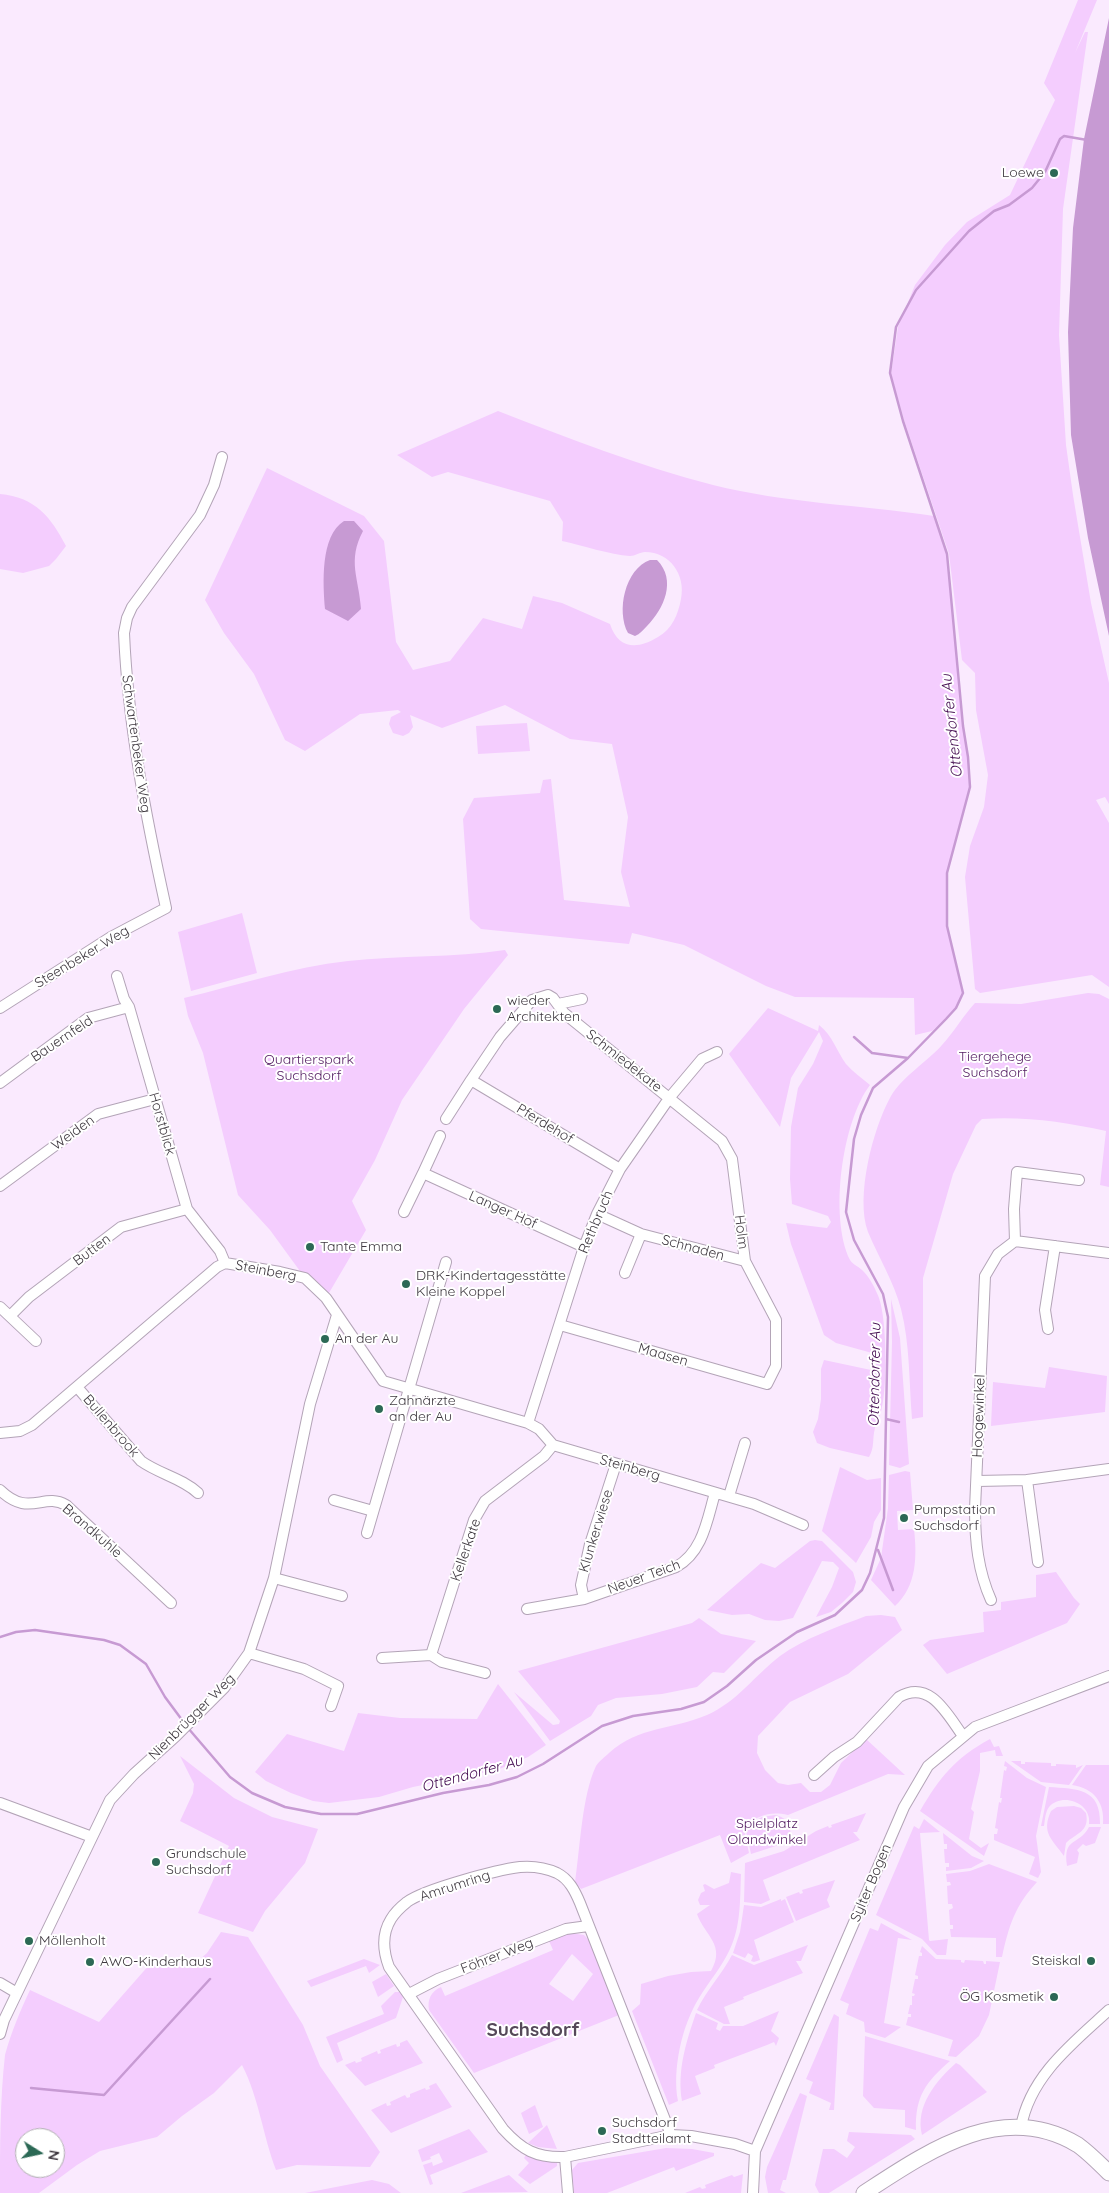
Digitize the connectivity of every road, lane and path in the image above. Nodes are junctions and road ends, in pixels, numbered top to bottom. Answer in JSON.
{"nodes":[{"id":1,"x":222,"y":457,"type":"dead end"},
{"id":2,"x":166,"y":908,"type":"joint"},
{"id":3,"x":117,"y":976,"type":"dead end"},
{"id":4,"x":582,"y":999,"type":"dead end"},
{"id":5,"x":558,"y":1004,"type":"junction"},
{"id":6,"x":129,"y":1007,"type":"junction"},
{"id":7,"x":0,"y":1008,"type":"edge"},
{"id":8,"x":717,"y":1052,"type":"dead end"},
{"id":9,"x":471,"y":1080,"type":"junction"},
{"id":10,"x":0,"y":1083,"type":"edge"},
{"id":11,"x":670,"y":1097,"type":"junction"},
{"id":12,"x":155,"y":1099,"type":"junction"},
{"id":13,"x":446,"y":1119,"type":"dead end"},
{"id":14,"x":440,"y":1136,"type":"dead end"},
{"id":15,"x":620,"y":1169,"type":"junction"},
{"id":16,"x":422,"y":1173,"type":"junction"},
{"id":17,"x":1079,"y":1180,"type":"dead end"},
{"id":18,"x":0,"y":1186,"type":"edge"},
{"id":19,"x":187,"y":1209,"type":"junction"},
{"id":20,"x":404,"y":1212,"type":"dead end"},
{"id":21,"x":597,"y":1214,"type":"junction"},
{"id":22,"x":641,"y":1234,"type":"junction"},
{"id":23,"x":1015,"y":1241,"type":"junction"},
{"id":24,"x":584,"y":1246,"type":"junction"},
{"id":25,"x":1055,"y":1246,"type":"junction"},
{"id":26,"x":1109,"y":1253,"type":"edge"},
{"id":27,"x":745,"y":1261,"type":"junction"},
{"id":28,"x":446,"y":1262,"type":"dead end"},
{"id":29,"x":225,"y":1263,"type":"junction"},
{"id":30,"x":625,"y":1273,"type":"dead end"},
{"id":31,"x":0,"y":1307,"type":"edge"},
{"id":32,"x":337,"y":1315,"type":"junction"},
{"id":33,"x":10,"y":1316,"type":"junction"},
{"id":34,"x":560,"y":1325,"type":"junction"},
{"id":35,"x":1048,"y":1329,"type":"dead end"},
{"id":36,"x":36,"y":1341,"type":"dead end"},
{"id":37,"x":767,"y":1384,"type":"joint"},
{"id":38,"x":77,"y":1387,"type":"junction"},
{"id":39,"x":409,"y":1389,"type":"junction"},
{"id":40,"x":528,"y":1422,"type":"junction"},
{"id":41,"x":0,"y":1433,"type":"edge"},
{"id":42,"x":745,"y":1443,"type":"dead end"},
{"id":43,"x":553,"y":1445,"type":"junction"},
{"id":44,"x":616,"y":1464,"type":"junction"},
{"id":45,"x":1109,"y":1469,"type":"edge"},
{"id":46,"x":1028,"y":1480,"type":"junction"},
{"id":47,"x":977,"y":1481,"type":"junction"},
{"id":48,"x":0,"y":1490,"type":"edge"},
{"id":49,"x":715,"y":1492,"type":"junction"},
{"id":50,"x":198,"y":1493,"type":"dead end"},
{"id":51,"x":729,"y":1496,"type":"junction"},
{"id":52,"x":334,"y":1500,"type":"dead end"},
{"id":53,"x":373,"y":1511,"type":"junction"},
{"id":54,"x":803,"y":1525,"type":"dead end"},
{"id":55,"x":367,"y":1533,"type":"dead end"},
{"id":56,"x":1038,"y":1562,"type":"dead end"},
{"id":57,"x":274,"y":1578,"type":"junction"},
{"id":58,"x":342,"y":1596,"type":"dead end"},
{"id":59,"x":584,"y":1599,"type":"junction"},
{"id":60,"x":991,"y":1600,"type":"dead end"},
{"id":61,"x":171,"y":1603,"type":"dead end"},
{"id":62,"x":527,"y":1609,"type":"dead end"},
{"id":63,"x":249,"y":1653,"type":"junction"},
{"id":64,"x":431,"y":1655,"type":"junction"},
{"id":65,"x":382,"y":1658,"type":"dead end"},
{"id":66,"x":485,"y":1673,"type":"dead end"},
{"id":67,"x":1109,"y":1676,"type":"edge"},
{"id":68,"x":331,"y":1706,"type":"dead end"},
{"id":69,"x":963,"y":1736,"type":"junction"},
{"id":70,"x":814,"y":1775,"type":"dead end"},
{"id":71,"x":0,"y":1803,"type":"edge"},
{"id":72,"x":92,"y":1837,"type":"junction"},
{"id":73,"x":588,"y":1926,"type":"junction"},
{"id":74,"x":0,"y":1984,"type":"edge"},
{"id":75,"x":17,"y":1993,"type":"junction"},
{"id":76,"x":409,"y":1994,"type":"junction"},
{"id":77,"x":1109,"y":2010,"type":"edge"},
{"id":78,"x":0,"y":2034,"type":"edge"},
{"id":79,"x":1021,"y":2127,"type":"junction"},
{"id":80,"x":671,"y":2135,"type":"junction"},
{"id":81,"x":755,"y":2151,"type":"junction"},
{"id":82,"x":565,"y":2157,"type":"junction"},
{"id":83,"x":1109,"y":2173,"type":"edge"},
{"id":84,"x":568,"y":2193,"type":"edge"},
{"id":85,"x":754,"y":2193,"type":"edge"},
{"id":86,"x":864,"y":2193,"type":"edge"}],
"edges":[{"from":1,"to":2,"type":"street","name":"Schwartenbeker Weg"},
{"from":2,"to":7,"type":"street","name":"Steenbeker Weg"},
{"from":3,"to":6,"type":"street","name":"Horstblick"},
{"from":4,"to":5,"type":"street"},
{"from":5,"to":9,"type":"street"},
{"from":5,"to":11,"type":"street","name":"Schmiedekate"},
{"from":6,"to":10,"type":"street","name":"Bauernfeld"},
{"from":6,"to":12,"type":"street","name":"Horstblick"},
{"from":8,"to":11,"type":"street","name":"Rethbruch"},
{"from":9,"to":13,"type":"street"},
{"from":9,"to":15,"type":"street","name":"Pferdehof"},
{"from":11,"to":15,"type":"street","name":"Rethbruch"},
{"from":11,"to":27,"type":"street","name":"Holm"},
{"from":12,"to":18,"type":"street","name":"Weiden"},
{"from":12,"to":19,"type":"street","name":"Horstblick"},
{"from":14,"to":16,"type":"street"},
{"from":15,"to":21,"type":"street","name":"Rethbruch"},
{"from":16,"to":20,"type":"street"},
{"from":16,"to":24,"type":"street","name":"Langer Hof"},
{"from":17,"to":23,"type":"street"},
{"from":19,"to":29,"type":"street","name":"Horstblick"},
{"from":19,"to":33,"type":"street","name":"Butten"},
{"from":21,"to":22,"type":"street","name":"Schnaden"},
{"from":21,"to":24,"type":"street","name":"Rethbruch"},
{"from":22,"to":27,"type":"street","name":"Schnaden"},
{"from":22,"to":30,"type":"street"},
{"from":23,"to":25,"type":"street"},
{"from":23,"to":47,"type":"street","name":"Hoogewinkel"},
{"from":24,"to":34,"type":"street","name":"Rethbruch"},
{"from":25,"to":26,"type":"street"},
{"from":25,"to":35,"type":"street"},
{"from":27,"to":37,"type":"street","name":"Holm"},
{"from":28,"to":39,"type":"street"},
{"from":29,"to":32,"type":"street","name":"Steinberg"},
{"from":29,"to":38,"type":"street","name":"Steinberg"},
{"from":31,"to":33,"type":"street"},
{"from":32,"to":39,"type":"street","name":"Steinberg"},
{"from":32,"to":57,"type":"street","name":"Nienbrügger Weg"},
{"from":33,"to":36,"type":"street"},
{"from":34,"to":37,"type":"street","name":"Maasen"},
{"from":34,"to":40,"type":"street","name":"Rethbruch"},
{"from":38,"to":41,"type":"street","name":"Steinberg"},
{"from":38,"to":50,"type":"street","name":"Bullenbrook"},
{"from":39,"to":40,"type":"street","name":"Steinberg"},
{"from":39,"to":53,"type":"street"},
{"from":40,"to":43,"type":"street","name":"Steinberg"},
{"from":42,"to":51,"type":"street"},
{"from":43,"to":44,"type":"street","name":"Steinberg"},
{"from":43,"to":64,"type":"street","name":"Kellerkate"},
{"from":44,"to":49,"type":"street","name":"Steinberg"},
{"from":44,"to":59,"type":"street","name":"Klunkerwiese"},
{"from":45,"to":46,"type":"street"},
{"from":46,"to":47,"type":"street"},
{"from":46,"to":56,"type":"street"},
{"from":47,"to":60,"type":"street","name":"Hoogewinkel"},
{"from":48,"to":61,"type":"street","name":"Brandkuhle"},
{"from":49,"to":51,"type":"street","name":"Steinberg"},
{"from":49,"to":59,"type":"street","name":"Neuer Teich"},
{"from":51,"to":54,"type":"street","name":"Steinberg"},
{"from":52,"to":53,"type":"street"},
{"from":53,"to":55,"type":"street"},
{"from":57,"to":58,"type":"street"},
{"from":57,"to":63,"type":"street","name":"Nienbrügger Weg"},
{"from":59,"to":62,"type":"street","name":"Neuer Teich"},
{"from":63,"to":68,"type":"street"},
{"from":63,"to":72,"type":"street","name":"Nienbrügger Weg"},
{"from":64,"to":65,"type":"street"},
{"from":64,"to":66,"type":"street"},
{"from":67,"to":69,"type":"street","name":"Sylter Bogen"},
{"from":69,"to":70,"type":"street"},
{"from":69,"to":81,"type":"street","name":"Sylter Bogen"},
{"from":71,"to":72,"type":"street"},
{"from":72,"to":75,"type":"street","name":"Nienbrügger Weg"},
{"from":73,"to":76,"type":"street","name":"Föhrer Weg"},
{"from":73,"to":76,"type":"street","name":"Amrumring"},
{"from":73,"to":80,"type":"street","name":"Amrumring"},
{"from":74,"to":75,"type":"street"},
{"from":75,"to":78,"type":"street","name":"Nienbrügger Weg"},
{"from":76,"to":82,"type":"street","name":"Amrumring"},
{"from":77,"to":79,"type":"street"},
{"from":79,"to":83,"type":"street"},
{"from":79,"to":86,"type":"street"},
{"from":80,"to":81,"type":"street","name":"Amrumring"},
{"from":80,"to":82,"type":"street","name":"Amrumring"},
{"from":81,"to":85,"type":"street","name":"Sylter Bogen"},
{"from":82,"to":84,"type":"street"}]}
